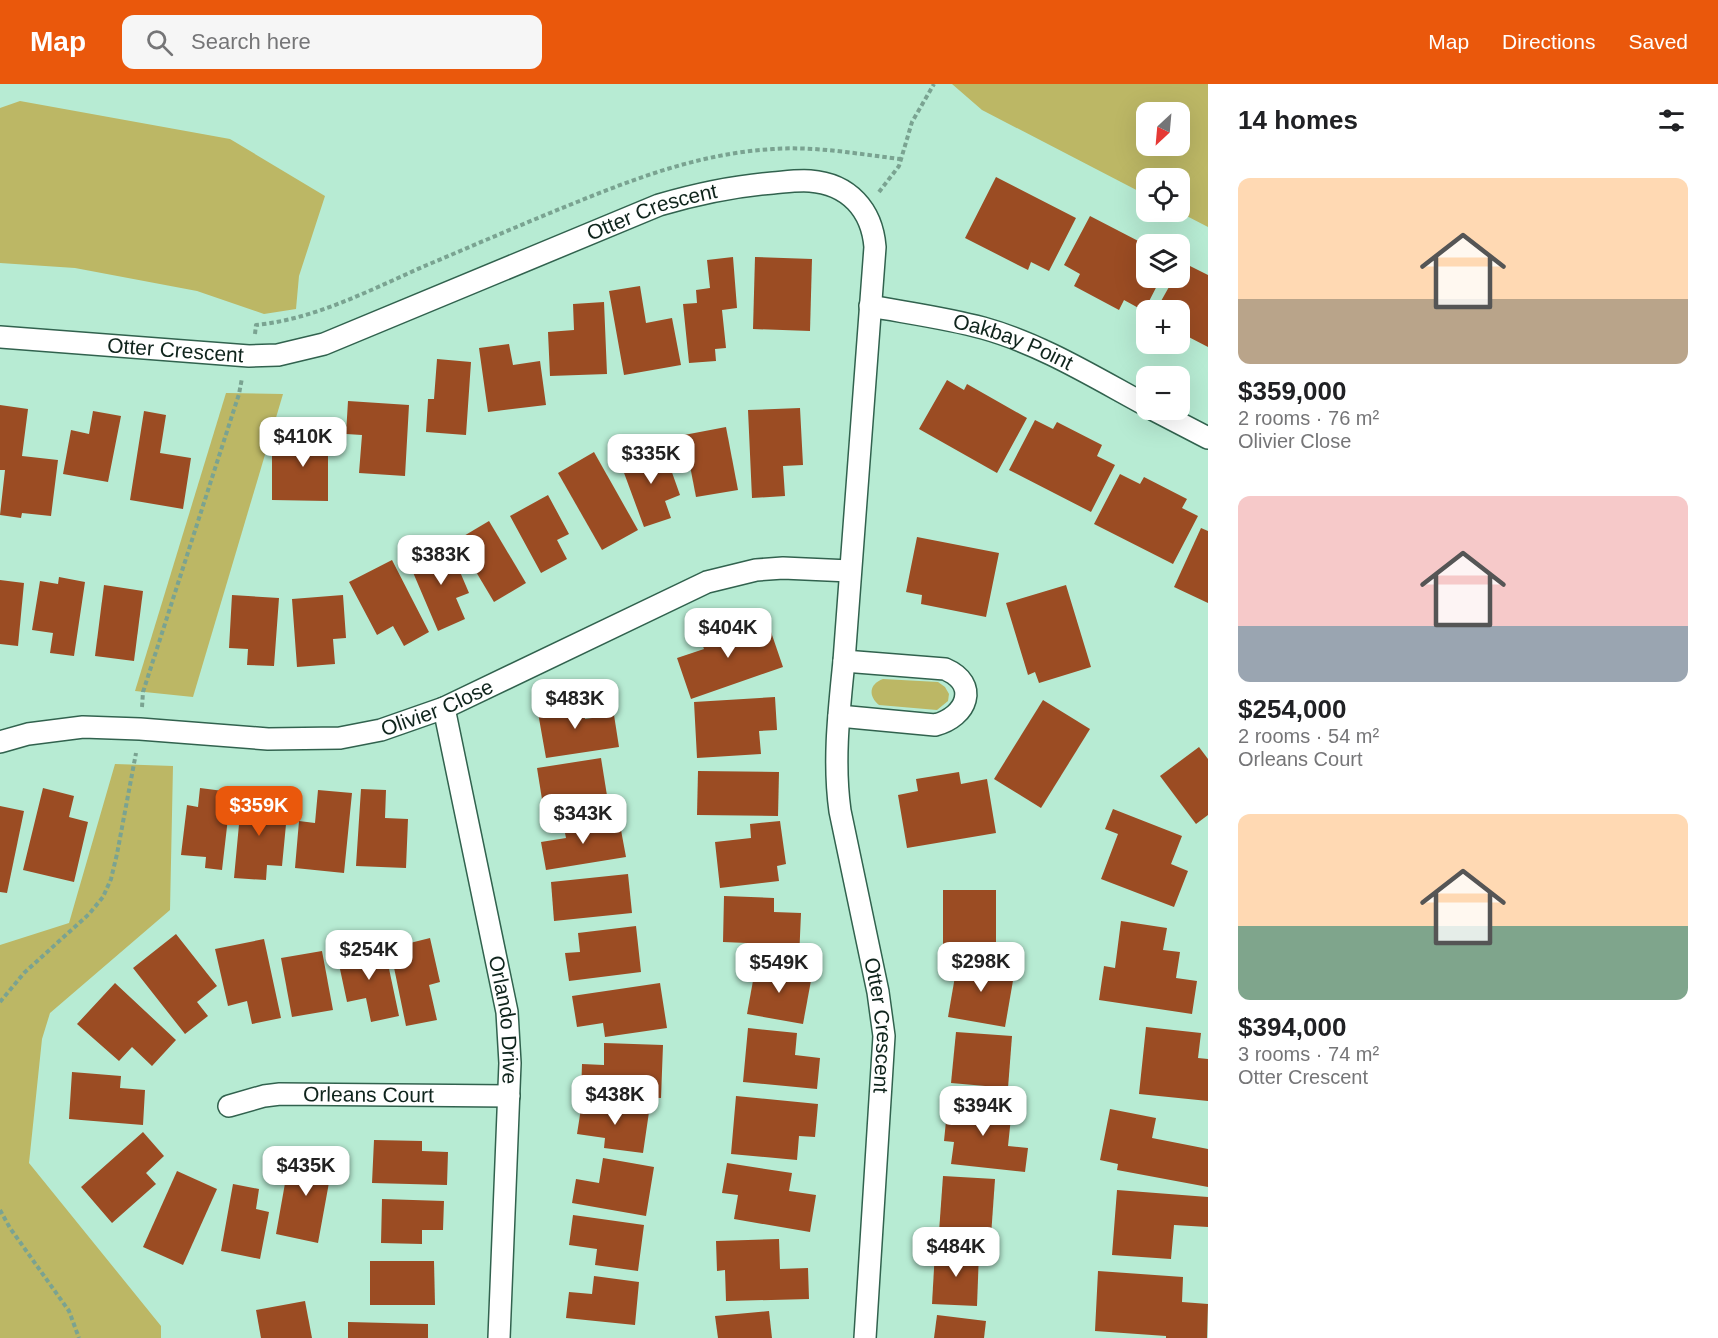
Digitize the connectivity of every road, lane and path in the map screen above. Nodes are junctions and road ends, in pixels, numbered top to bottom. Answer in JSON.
{"nodes":[{"id":1,"x":934,"y":84,"type":"edge"},
{"id":2,"x":878,"y":193,"type":"dead end"},
{"id":3,"x":870,"y":306,"type":"junction"},
{"id":4,"x":0,"y":337,"type":"edge"},
{"id":5,"x":242,"y":374,"type":"dead end"},
{"id":6,"x":1136,"y":400,"type":"edge"},
{"id":7,"x":1173,"y":420,"type":"edge"},
{"id":8,"x":1208,"y":438,"type":"edge"},
{"id":9,"x":850,"y":571,"type":"junction"},
{"id":10,"x":844,"y":661,"type":"junction"},
{"id":11,"x":444,"y":708,"type":"junction"},
{"id":12,"x":142,"y":711,"type":"dead end"},
{"id":13,"x":839,"y":716,"type":"junction"},
{"id":14,"x":0,"y":742,"type":"edge"},
{"id":15,"x":137,"y":747,"type":"dead end"},
{"id":16,"x":0,"y":1002,"type":"edge"},
{"id":17,"x":509,"y":1096,"type":"junction"},
{"id":18,"x":229,"y":1106,"type":"dead end"},
{"id":19,"x":0,"y":1210,"type":"edge"},
{"id":20,"x":79,"y":1338,"type":"edge"},
{"id":21,"x":499,"y":1338,"type":"edge"},
{"id":22,"x":865,"y":1338,"type":"edge"}],
"edges":[{"from":1,"to":2,"type":"path"},
{"from":3,"to":4,"type":"street","name":"Otter Crescent"},
{"from":3,"to":6,"type":"street","name":"Oakbay Point"},
{"from":3,"to":9,"type":"street","name":"Otter Crescent"},
{"from":5,"to":12,"type":"path"},
{"from":7,"to":8,"type":"street"},
{"from":9,"to":10,"type":"street","name":"Otter Crescent"},
{"from":9,"to":11,"type":"street","name":"Olivier Close"},
{"from":10,"to":13,"type":"street","name":"Otter Crescent"},
{"from":10,"to":13,"type":"street"},
{"from":11,"to":14,"type":"street","name":"Olivier Close"},
{"from":11,"to":17,"type":"street","name":"Orlando Drive"},
{"from":13,"to":22,"type":"street","name":"Otter Crescent"},
{"from":15,"to":16,"type":"path"},
{"from":17,"to":18,"type":"street","name":"Orleans Court"},
{"from":17,"to":21,"type":"street","name":"Orlando Drive"},
{"from":19,"to":20,"type":"path"}]}
